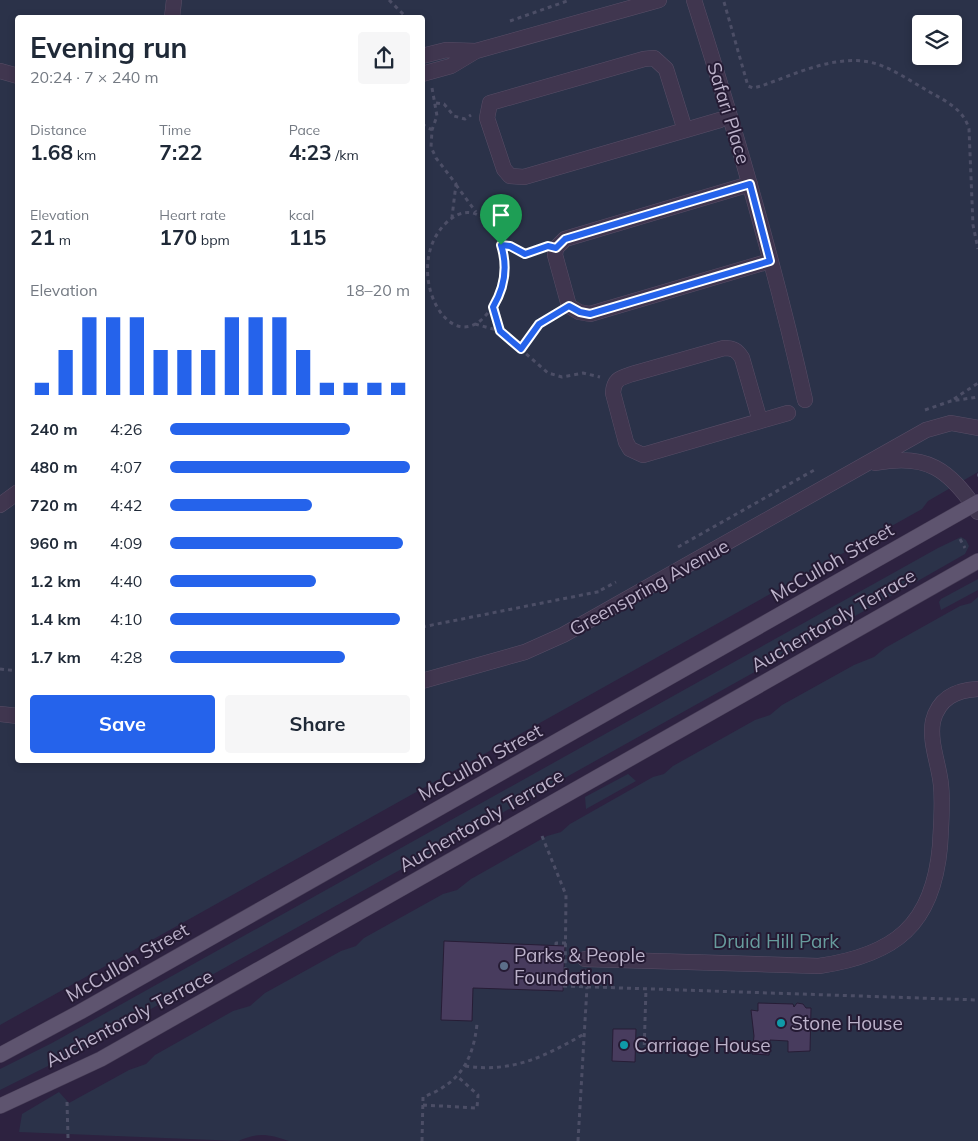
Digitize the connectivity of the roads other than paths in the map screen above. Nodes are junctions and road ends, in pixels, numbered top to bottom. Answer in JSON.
{"nodes":[{"id":1,"x":174,"y":0,"type":"edge"},
{"id":2,"x":659,"y":0,"type":"edge"},
{"id":3,"x":694,"y":0,"type":"edge"},
{"id":4,"x":605,"y":7,"type":"edge"},
{"id":5,"x":172,"y":15,"type":"edge"},
{"id":6,"x":476,"y":52,"type":"junction"},
{"id":7,"x":425,"y":55,"type":"edge"},
{"id":8,"x":0,"y":71,"type":"edge"},
{"id":9,"x":425,"y":73,"type":"edge"},
{"id":10,"x":15,"y":75,"type":"edge"},
{"id":11,"x":720,"y":120,"type":"dead end"},
{"id":12,"x":685,"y":130,"type":"junction"},
{"id":13,"x":750,"y":184,"type":"junction"},
{"id":14,"x":770,"y":261,"type":"junction"},
{"id":15,"x":805,"y":400,"type":"dead end"},
{"id":16,"x":788,"y":413,"type":"dead end"},
{"id":17,"x":760,"y":420,"type":"junction"},
{"id":18,"x":978,"y":428,"type":"edge"},
{"id":19,"x":864,"y":465,"type":"junction"},
{"id":20,"x":15,"y":494,"type":"edge"},
{"id":21,"x":0,"y":505,"type":"edge"},
{"id":22,"x":976,"y":506,"type":"edge"},
{"id":23,"x":972,"y":556,"type":"edge"},
{"id":24,"x":425,"y":680,"type":"edge"},
{"id":25,"x":978,"y":689,"type":"edge"},
{"id":26,"x":0,"y":714,"type":"edge"},
{"id":27,"x":15,"y":716,"type":"edge"},
{"id":28,"x":585,"y":959,"type":"dead end"},
{"id":29,"x":0,"y":1054,"type":"edge"},
{"id":30,"x":0,"y":1106,"type":"edge"}],
"edges":[{"from":1,"to":5,"type":"street"},
{"from":2,"to":4,"type":"street"},
{"from":3,"to":13,"type":"street","name":"Safari Place"},
{"from":4,"to":6,"type":"street"},
{"from":6,"to":7,"type":"street"},
{"from":6,"to":9,"type":"street"},
{"from":8,"to":10,"type":"street"},
{"from":11,"to":12,"type":"street"},
{"from":12,"to":12,"type":"street"},
{"from":13,"to":14,"type":"street","name":"Safari Place"},
{"from":13,"to":14,"type":"street"},
{"from":14,"to":15,"type":"street","name":"Safari Place"},
{"from":16,"to":17,"type":"street"},
{"from":17,"to":17,"type":"street"},
{"from":18,"to":19,"type":"street","name":"Greenspring Avenue"},
{"from":19,"to":22,"type":"street","name":"Greenspring Avenue"},
{"from":19,"to":24,"type":"street","name":"Greenspring Avenue"},
{"from":20,"to":21,"type":"street"},
{"from":22,"to":29,"type":"main road","name":"McCulloh Street"},
{"from":23,"to":30,"type":"main road","name":"Auchentoroly Terrace"},
{"from":25,"to":28,"type":"street"},
{"from":26,"to":27,"type":"street"}]}
